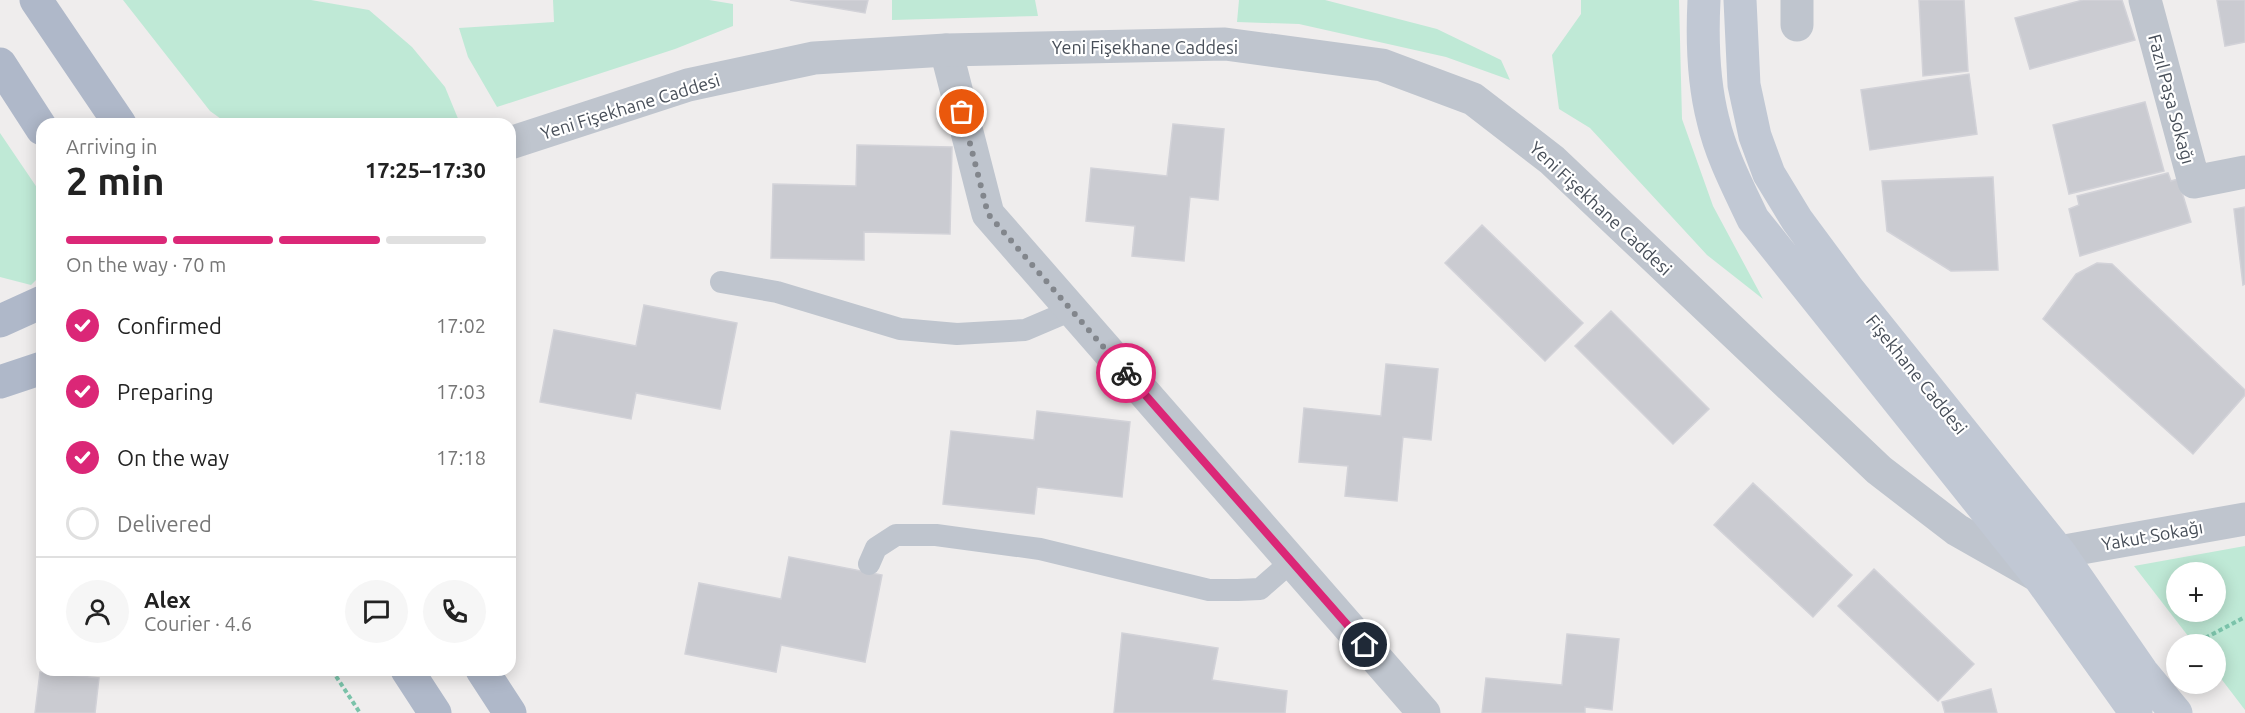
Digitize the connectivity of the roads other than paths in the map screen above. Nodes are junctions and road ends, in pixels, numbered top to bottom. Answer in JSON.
{"nodes":[{"id":1,"x":36,"y":0,"type":"edge"},
{"id":2,"x":1704,"y":0,"type":"edge"},
{"id":3,"x":1740,"y":0,"type":"edge"},
{"id":4,"x":2145,"y":0,"type":"edge"},
{"id":5,"x":946,"y":50,"type":"junction"},
{"id":6,"x":0,"y":64,"type":"edge"},
{"id":7,"x":116,"y":118,"type":"edge"},
{"id":8,"x":36,"y":120,"type":"edge"},
{"id":9,"x":516,"y":141,"type":"edge"},
{"id":10,"x":2245,"y":172,"type":"edge"},
{"id":11,"x":721,"y":282,"type":"dead end"},
{"id":12,"x":36,"y":305,"type":"edge"},
{"id":13,"x":1072,"y":310,"type":"junction"},
{"id":14,"x":0,"y":321,"type":"edge"},
{"id":15,"x":36,"y":371,"type":"edge"},
{"id":16,"x":0,"y":382,"type":"edge"},
{"id":17,"x":2245,"y":519,"type":"edge"},
{"id":18,"x":2059,"y":552,"type":"junction"},
{"id":19,"x":1292,"y":561,"type":"junction"},
{"id":20,"x":869,"y":564,"type":"dead end"},
{"id":21,"x":2039,"y":577,"type":"junction"},
{"id":22,"x":411,"y":676,"type":"edge"},
{"id":23,"x":486,"y":676,"type":"edge"},
{"id":24,"x":435,"y":713,"type":"edge"},
{"id":25,"x":510,"y":713,"type":"edge"},
{"id":26,"x":1424,"y":713,"type":"edge"},
{"id":27,"x":2136,"y":713,"type":"edge"},
{"id":28,"x":2176,"y":713,"type":"edge"}],
"edges":[{"from":1,"to":7,"type":"main road"},
{"from":2,"to":21,"type":"main road","name":"Fişekhane Caddesi"},
{"from":3,"to":18,"type":"main road","name":"Fişekhane Caddesi"},
{"from":4,"to":10,"type":"street","name":"Fazıl Paşa Sokağı"},
{"from":5,"to":9,"type":"street","name":"Yeni Fişekhane Caddesi"},
{"from":5,"to":13,"type":"street"},
{"from":5,"to":21,"type":"street","name":"Yeni Fişekhane Caddesi"},
{"from":6,"to":8,"type":"main road"},
{"from":11,"to":13,"type":"lane"},
{"from":12,"to":14,"type":"main road"},
{"from":13,"to":19,"type":"street"},
{"from":15,"to":16,"type":"main road"},
{"from":17,"to":18,"type":"street","name":"Yakut Sokağı"},
{"from":18,"to":28,"type":"main road","name":"Fişekhane Caddesi"},
{"from":19,"to":20,"type":"lane"},
{"from":19,"to":26,"type":"street"},
{"from":21,"to":27,"type":"main road","name":"Fişekhane Caddesi"},
{"from":22,"to":24,"type":"main road"},
{"from":23,"to":25,"type":"main road"}]}
